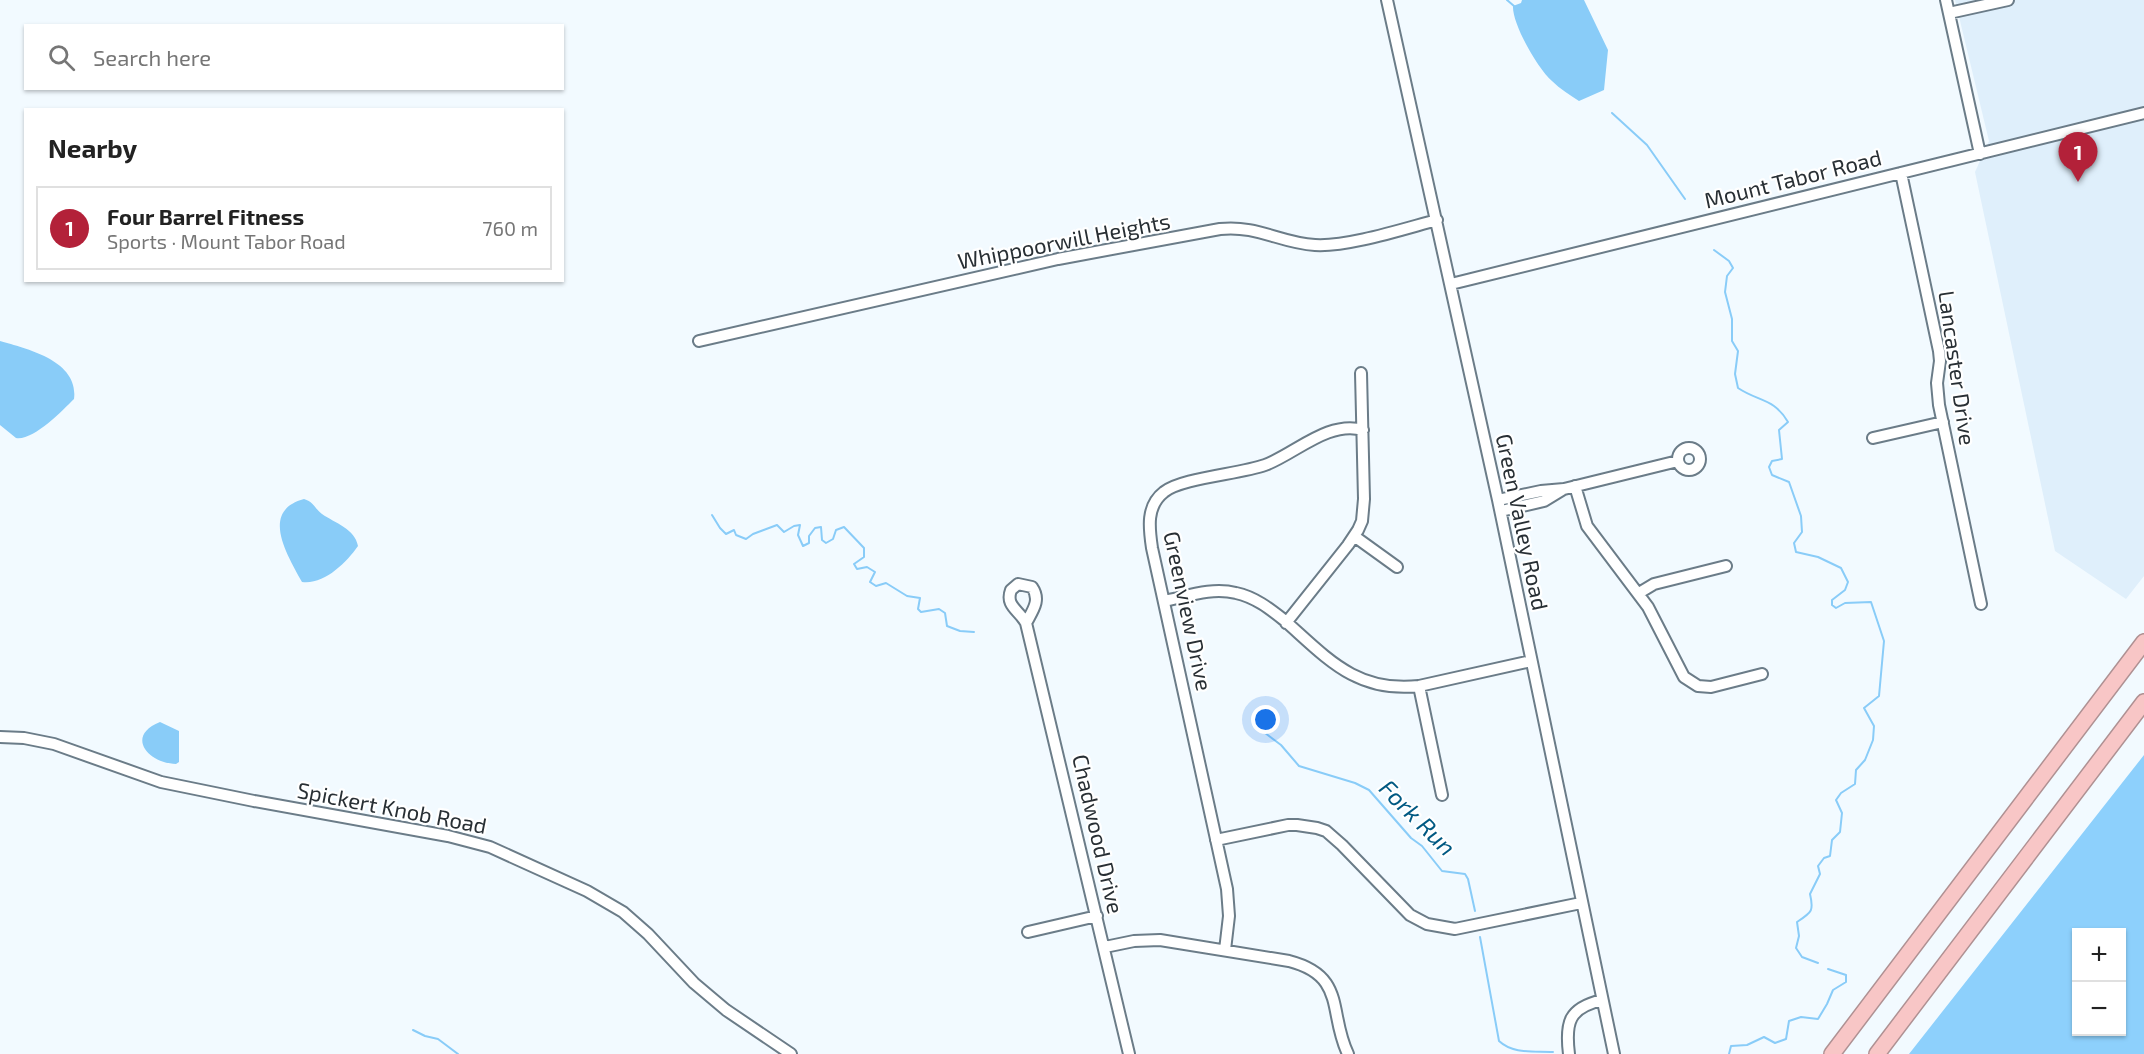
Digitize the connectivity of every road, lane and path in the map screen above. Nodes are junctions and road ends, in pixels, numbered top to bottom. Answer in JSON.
{"nodes":[{"id":1,"x":1387,"y":0,"type":"edge"},
{"id":2,"x":1946,"y":0,"type":"edge"},
{"id":3,"x":2008,"y":0,"type":"edge"},
{"id":4,"x":1949,"y":13,"type":"junction"},
{"id":5,"x":2144,"y":113,"type":"edge"},
{"id":6,"x":1980,"y":154,"type":"junction"},
{"id":7,"x":1901,"y":173,"type":"junction"},
{"id":8,"x":1437,"y":220,"type":"junction"},
{"id":9,"x":1451,"y":284,"type":"junction"},
{"id":10,"x":699,"y":341,"type":"dead end"},
{"id":11,"x":1361,"y":373,"type":"dead end"},
{"id":12,"x":1943,"y":422,"type":"junction"},
{"id":13,"x":1363,"y":430,"type":"junction"},
{"id":14,"x":1873,"y":438,"type":"dead end"},
{"id":15,"x":1678,"y":461,"type":"dead end"},
{"id":16,"x":1570,"y":488,"type":"junction"},
{"id":17,"x":1500,"y":506,"type":"junction"},
{"id":18,"x":1354,"y":536,"type":"junction"},
{"id":19,"x":1726,"y":566,"type":"dead end"},
{"id":20,"x":1397,"y":567,"type":"dead end"},
{"id":21,"x":1639,"y":593,"type":"junction"},
{"id":22,"x":1164,"y":601,"type":"junction"},
{"id":23,"x":1981,"y":604,"type":"dead end"},
{"id":24,"x":1026,"y":622,"type":"dead end"},
{"id":25,"x":1286,"y":622,"type":"junction"},
{"id":26,"x":2144,"y":642,"type":"edge"},
{"id":27,"x":1531,"y":661,"type":"junction"},
{"id":28,"x":1762,"y":674,"type":"dead end"},
{"id":29,"x":1419,"y":686,"type":"junction"},
{"id":30,"x":2144,"y":702,"type":"edge"},
{"id":31,"x":0,"y":737,"type":"edge"},
{"id":32,"x":1442,"y":795,"type":"dead end"},
{"id":33,"x":1216,"y":840,"type":"junction"},
{"id":34,"x":1581,"y":903,"type":"junction"},
{"id":35,"x":1097,"y":916,"type":"junction"},
{"id":36,"x":1028,"y":932,"type":"dead end"},
{"id":37,"x":1105,"y":947,"type":"junction"},
{"id":38,"x":1225,"y":950,"type":"junction"},
{"id":39,"x":1602,"y":1000,"type":"junction"},
{"id":40,"x":791,"y":1054,"type":"edge"},
{"id":41,"x":1129,"y":1054,"type":"edge"},
{"id":42,"x":1348,"y":1054,"type":"edge"},
{"id":43,"x":1569,"y":1054,"type":"edge"},
{"id":44,"x":1614,"y":1054,"type":"edge"},
{"id":45,"x":1832,"y":1054,"type":"edge"},
{"id":46,"x":1877,"y":1054,"type":"edge"}],
"edges":[{"from":1,"to":8,"type":"street","name":"Green Valley Road"},
{"from":2,"to":4,"type":"street"},
{"from":3,"to":4,"type":"street"},
{"from":4,"to":6,"type":"street"},
{"from":5,"to":6,"type":"street","name":"Mount Tabor Road"},
{"from":6,"to":7,"type":"street","name":"Mount Tabor Road"},
{"from":7,"to":9,"type":"street","name":"Mount Tabor Road"},
{"from":7,"to":12,"type":"street","name":"Lancaster Drive"},
{"from":8,"to":9,"type":"street","name":"Green Valley Road"},
{"from":8,"to":10,"type":"street","name":"Whippoorwill Heights"},
{"from":9,"to":17,"type":"street","name":"Green Valley Road"},
{"from":11,"to":13,"type":"street"},
{"from":12,"to":14,"type":"street"},
{"from":12,"to":23,"type":"street","name":"Lancaster Drive"},
{"from":13,"to":18,"type":"street"},
{"from":13,"to":22,"type":"street","name":"Greenview Drive"},
{"from":15,"to":16,"type":"street"},
{"from":16,"to":17,"type":"street"},
{"from":16,"to":21,"type":"street"},
{"from":17,"to":27,"type":"street","name":"Green Valley Road"},
{"from":18,"to":20,"type":"street"},
{"from":18,"to":25,"type":"street"},
{"from":19,"to":21,"type":"street"},
{"from":21,"to":28,"type":"street"},
{"from":22,"to":25,"type":"street"},
{"from":22,"to":33,"type":"street","name":"Greenview Drive"},
{"from":24,"to":35,"type":"street","name":"Chadwood Drive"},
{"from":25,"to":29,"type":"street"},
{"from":26,"to":45,"type":"highway"},
{"from":27,"to":29,"type":"street"},
{"from":27,"to":34,"type":"street","name":"Green Valley Road"},
{"from":29,"to":32,"type":"street"},
{"from":30,"to":46,"type":"highway"},
{"from":31,"to":40,"type":"street","name":"Spickert Knob Road"},
{"from":33,"to":34,"type":"street"},
{"from":33,"to":38,"type":"street","name":"Greenview Drive"},
{"from":34,"to":39,"type":"street","name":"Green Valley Road"},
{"from":35,"to":36,"type":"street"},
{"from":35,"to":37,"type":"street","name":"Chadwood Drive"},
{"from":37,"to":38,"type":"street"},
{"from":37,"to":41,"type":"street","name":"Chadwood Drive"},
{"from":38,"to":42,"type":"street"},
{"from":39,"to":43,"type":"street"},
{"from":39,"to":44,"type":"street","name":"Green Valley Road"}]}
